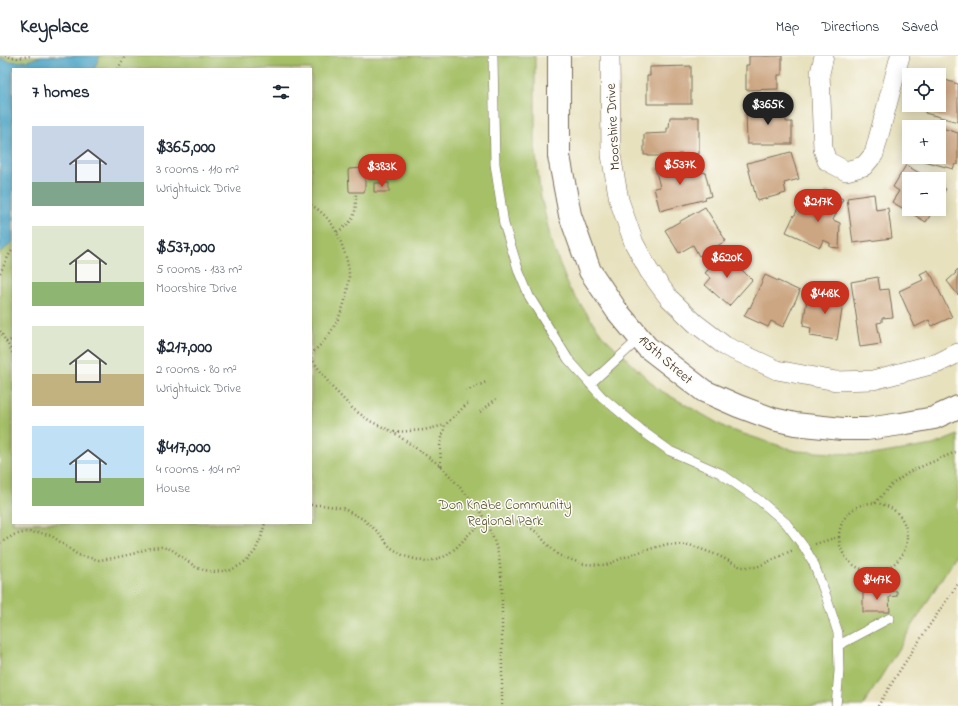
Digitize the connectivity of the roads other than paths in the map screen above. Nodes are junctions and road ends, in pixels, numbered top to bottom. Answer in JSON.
{"nodes":[{"id":1,"x":493,"y":56,"type":"edge"},
{"id":2,"x":559,"y":56,"type":"edge"},
{"id":3,"x":610,"y":56,"type":"edge"},
{"id":4,"x":824,"y":56,"type":"edge"},
{"id":5,"x":900,"y":56,"type":"edge"},
{"id":6,"x":640,"y":338,"type":"junction"},
{"id":7,"x":958,"y":353,"type":"edge"},
{"id":8,"x":590,"y":384,"type":"junction"},
{"id":9,"x":958,"y":407,"type":"edge"},
{"id":10,"x":890,"y":618,"type":"dead end"},
{"id":11,"x":839,"y":645,"type":"junction"},
{"id":12,"x":836,"y":706,"type":"edge"}],
"edges":[{"from":1,"to":8,"type":"lane"},
{"from":2,"to":6,"type":"street","name":"195th Street"},
{"from":3,"to":7,"type":"street","name":"Moorshire Drive"},
{"from":4,"to":5,"type":"street"},
{"from":6,"to":8,"type":"lane"},
{"from":6,"to":9,"type":"street","name":"195th Street"},
{"from":8,"to":11,"type":"lane"},
{"from":10,"to":11,"type":"lane"},
{"from":11,"to":12,"type":"lane"}]}
